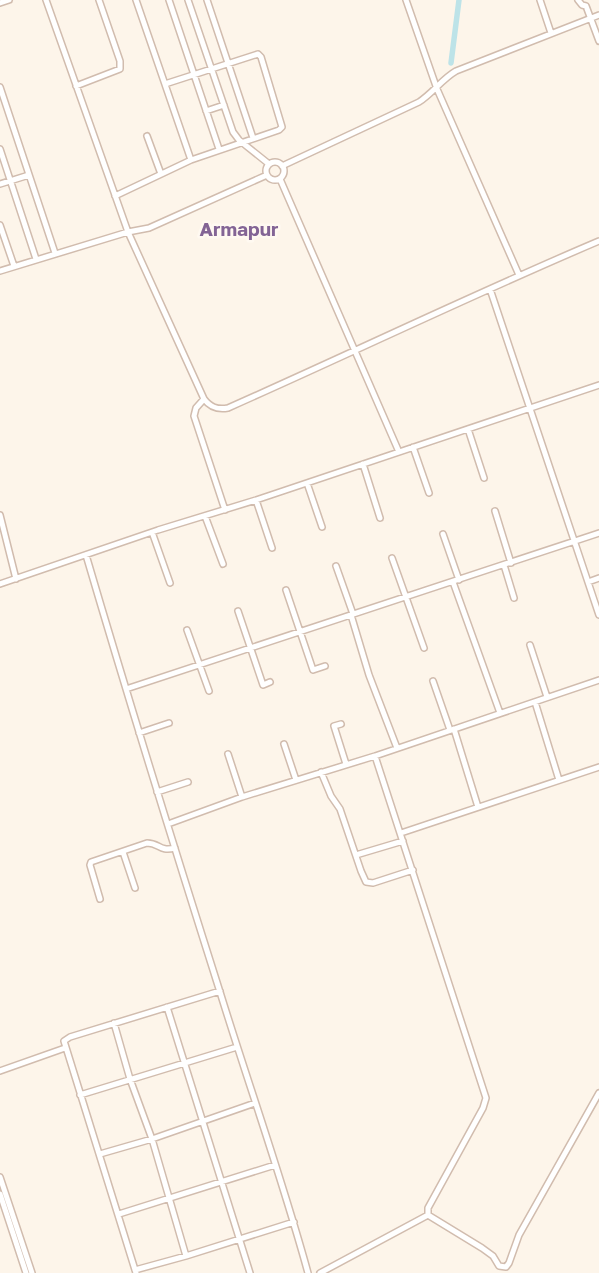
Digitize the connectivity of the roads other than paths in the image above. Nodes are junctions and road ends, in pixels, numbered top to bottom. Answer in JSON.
{"nodes":[{"id":1,"x":9,"y":0,"type":"edge"},
{"id":2,"x":46,"y":0,"type":"edge"},
{"id":3,"x":99,"y":0,"type":"edge"},
{"id":4,"x":136,"y":0,"type":"edge"},
{"id":5,"x":169,"y":0,"type":"edge"},
{"id":6,"x":188,"y":0,"type":"edge"},
{"id":7,"x":207,"y":0,"type":"edge"},
{"id":8,"x":406,"y":0,"type":"edge"},
{"id":9,"x":540,"y":0,"type":"edge"},
{"id":10,"x":578,"y":0,"type":"edge"},
{"id":11,"x":588,"y":0,"type":"edge"},
{"id":12,"x":0,"y":3,"type":"edge"},
{"id":13,"x":586,"y":6,"type":"junction"},
{"id":14,"x":599,"y":15,"type":"edge"},
{"id":15,"x":591,"y":18,"type":"junction"},
{"id":16,"x":550,"y":33,"type":"junction"},
{"id":17,"x":599,"y":40,"type":"edge"},
{"id":18,"x":228,"y":64,"type":"junction"},
{"id":19,"x":211,"y":70,"type":"junction"},
{"id":20,"x":194,"y":75,"type":"junction"},
{"id":21,"x":165,"y":84,"type":"junction"},
{"id":22,"x":76,"y":86,"type":"junction"},
{"id":23,"x":0,"y":87,"type":"edge"},
{"id":24,"x":437,"y":89,"type":"junction"},
{"id":25,"x":1,"y":96,"type":"edge"},
{"id":26,"x":224,"y":105,"type":"junction"},
{"id":27,"x":206,"y":111,"type":"junction"},
{"id":28,"x":147,"y":136,"type":"dead end"},
{"id":29,"x":253,"y":138,"type":"junction"},
{"id":30,"x":241,"y":142,"type":"junction"},
{"id":31,"x":0,"y":150,"type":"edge"},
{"id":32,"x":220,"y":150,"type":"junction"},
{"id":33,"x":191,"y":160,"type":"junction"},
{"id":34,"x":269,"y":164,"type":"junction"},
{"id":35,"x":282,"y":166,"type":"junction"},
{"id":36,"x":161,"y":174,"type":"junction"},
{"id":37,"x":29,"y":175,"type":"junction"},
{"id":38,"x":267,"y":175,"type":"junction"},
{"id":39,"x":280,"y":179,"type":"junction"},
{"id":40,"x":10,"y":181,"type":"junction"},
{"id":41,"x":0,"y":184,"type":"edge"},
{"id":42,"x":115,"y":196,"type":"junction"},
{"id":43,"x":0,"y":225,"type":"edge"},
{"id":44,"x":128,"y":232,"type":"junction"},
{"id":45,"x":599,"y":241,"type":"edge"},
{"id":46,"x":55,"y":253,"type":"junction"},
{"id":47,"x":36,"y":259,"type":"junction"},
{"id":48,"x":14,"y":266,"type":"junction"},
{"id":49,"x":0,"y":271,"type":"edge"},
{"id":50,"x":519,"y":275,"type":"junction"},
{"id":51,"x":490,"y":289,"type":"junction"},
{"id":52,"x":355,"y":351,"type":"junction"},
{"id":53,"x":599,"y":385,"type":"edge"},
{"id":54,"x":204,"y":399,"type":"junction"},
{"id":55,"x":530,"y":409,"type":"junction"},
{"id":56,"x":468,"y":429,"type":"junction"},
{"id":57,"x":413,"y":448,"type":"junction"},
{"id":58,"x":399,"y":452,"type":"junction"},
{"id":59,"x":363,"y":464,"type":"junction"},
{"id":60,"x":484,"y":478,"type":"dead end"},
{"id":61,"x":307,"y":483,"type":"junction"},
{"id":62,"x":429,"y":493,"type":"dead end"},
{"id":63,"x":256,"y":500,"type":"junction"},
{"id":64,"x":224,"y":510,"type":"junction"},
{"id":65,"x":495,"y":511,"type":"dead end"},
{"id":66,"x":0,"y":515,"type":"edge"},
{"id":67,"x":205,"y":516,"type":"junction"},
{"id":68,"x":380,"y":518,"type":"dead end"},
{"id":69,"x":322,"y":527,"type":"dead end"},
{"id":70,"x":152,"y":532,"type":"junction"},
{"id":71,"x":599,"y":533,"type":"edge"},
{"id":72,"x":443,"y":534,"type":"dead end"},
{"id":73,"x":574,"y":541,"type":"junction"},
{"id":74,"x":272,"y":548,"type":"dead end"},
{"id":75,"x":86,"y":555,"type":"junction"},
{"id":76,"x":392,"y":558,"type":"dead end"},
{"id":77,"x":511,"y":563,"type":"junction"},
{"id":78,"x":223,"y":564,"type":"dead end"},
{"id":79,"x":504,"y":565,"type":"junction"},
{"id":80,"x":336,"y":566,"type":"dead end"},
{"id":81,"x":599,"y":578,"type":"edge"},
{"id":82,"x":16,"y":579,"type":"junction"},
{"id":83,"x":456,"y":581,"type":"junction"},
{"id":84,"x":588,"y":582,"type":"junction"},
{"id":85,"x":170,"y":583,"type":"dead end"},
{"id":86,"x":0,"y":584,"type":"edge"},
{"id":87,"x":286,"y":590,"type":"dead end"},
{"id":88,"x":407,"y":597,"type":"junction"},
{"id":89,"x":514,"y":598,"type":"dead end"},
{"id":90,"x":238,"y":611,"type":"dead end"},
{"id":91,"x":352,"y":615,"type":"junction"},
{"id":92,"x":599,"y":615,"type":"edge"},
{"id":93,"x":187,"y":630,"type":"dead end"},
{"id":94,"x":300,"y":632,"type":"junction"},
{"id":95,"x":530,"y":645,"type":"dead end"},
{"id":96,"x":251,"y":648,"type":"junction"},
{"id":97,"x":424,"y":648,"type":"dead end"},
{"id":98,"x":200,"y":665,"type":"junction"},
{"id":99,"x":325,"y":666,"type":"dead end"},
{"id":100,"x":599,"y":680,"type":"edge"},
{"id":101,"x":433,"y":681,"type":"dead end"},
{"id":102,"x":270,"y":682,"type":"dead end"},
{"id":103,"x":126,"y":689,"type":"junction"},
{"id":104,"x":209,"y":691,"type":"dead end"},
{"id":105,"x":547,"y":698,"type":"junction"},
{"id":106,"x":535,"y":702,"type":"junction"},
{"id":107,"x":500,"y":713,"type":"junction"},
{"id":108,"x":170,"y":723,"type":"dead end"},
{"id":109,"x":342,"y":724,"type":"dead end"},
{"id":110,"x":452,"y":730,"type":"junction"},
{"id":111,"x":139,"y":733,"type":"junction"},
{"id":112,"x":284,"y":744,"type":"dead end"},
{"id":113,"x":397,"y":748,"type":"junction"},
{"id":114,"x":228,"y":754,"type":"dead end"},
{"id":115,"x":375,"y":756,"type":"junction"},
{"id":116,"x":346,"y":764,"type":"junction"},
{"id":117,"x":599,"y":767,"type":"edge"},
{"id":118,"x":321,"y":772,"type":"junction"},
{"id":119,"x":296,"y":780,"type":"junction"},
{"id":120,"x":560,"y":780,"type":"junction"},
{"id":121,"x":188,"y":782,"type":"dead end"},
{"id":122,"x":157,"y":792,"type":"junction"},
{"id":123,"x":242,"y":797,"type":"junction"},
{"id":124,"x":478,"y":807,"type":"junction"},
{"id":125,"x":168,"y":824,"type":"junction"},
{"id":126,"x":400,"y":833,"type":"junction"},
{"id":127,"x":403,"y":841,"type":"junction"},
{"id":128,"x":175,"y":848,"type":"junction"},
{"id":129,"x":123,"y":852,"type":"junction"},
{"id":130,"x":356,"y":855,"type":"junction"},
{"id":131,"x":413,"y":870,"type":"junction"},
{"id":132,"x":135,"y":888,"type":"dead end"},
{"id":133,"x":100,"y":899,"type":"dead end"},
{"id":134,"x":220,"y":991,"type":"junction"},
{"id":135,"x":167,"y":1008,"type":"junction"},
{"id":136,"x":114,"y":1023,"type":"junction"},
{"id":137,"x":237,"y":1047,"type":"junction"},
{"id":138,"x":65,"y":1048,"type":"junction"},
{"id":139,"x":184,"y":1063,"type":"junction"},
{"id":140,"x":0,"y":1071,"type":"edge"},
{"id":141,"x":130,"y":1079,"type":"junction"},
{"id":142,"x":599,"y":1093,"type":"edge"},
{"id":143,"x":80,"y":1095,"type":"junction"},
{"id":144,"x":255,"y":1103,"type":"junction"},
{"id":145,"x":203,"y":1122,"type":"junction"},
{"id":146,"x":152,"y":1139,"type":"junction"},
{"id":147,"x":100,"y":1154,"type":"junction"},
{"id":148,"x":275,"y":1165,"type":"junction"},
{"id":149,"x":0,"y":1177,"type":"edge"},
{"id":150,"x":221,"y":1182,"type":"junction"},
{"id":151,"x":0,"y":1194,"type":"edge"},
{"id":152,"x":170,"y":1199,"type":"junction"},
{"id":153,"x":119,"y":1214,"type":"junction"},
{"id":154,"x":428,"y":1215,"type":"junction"},
{"id":155,"x":294,"y":1222,"type":"junction"},
{"id":156,"x":240,"y":1239,"type":"junction"},
{"id":157,"x":186,"y":1256,"type":"junction"},
{"id":158,"x":135,"y":1271,"type":"edge"},
{"id":159,"x":26,"y":1273,"type":"edge"},
{"id":160,"x":32,"y":1273,"type":"edge"},
{"id":161,"x":250,"y":1273,"type":"edge"},
{"id":162,"x":308,"y":1273,"type":"edge"},
{"id":163,"x":320,"y":1273,"type":"edge"}],
"edges":[{"from":1,"to":12,"type":"street"},
{"from":2,"to":22,"type":"street"},
{"from":3,"to":22,"type":"street"},
{"from":4,"to":21,"type":"street"},
{"from":5,"to":20,"type":"street"},
{"from":6,"to":19,"type":"street"},
{"from":7,"to":18,"type":"street"},
{"from":8,"to":24,"type":"street"},
{"from":9,"to":16,"type":"street"},
{"from":10,"to":13,"type":"street"},
{"from":11,"to":13,"type":"street"},
{"from":13,"to":15,"type":"street"},
{"from":14,"to":15,"type":"street"},
{"from":15,"to":16,"type":"street"},
{"from":15,"to":17,"type":"street"},
{"from":16,"to":24,"type":"street"},
{"from":18,"to":19,"type":"street"},
{"from":18,"to":29,"type":"street"},
{"from":18,"to":29,"type":"street"},
{"from":19,"to":20,"type":"street"},
{"from":19,"to":26,"type":"street"},
{"from":20,"to":21,"type":"street"},
{"from":20,"to":27,"type":"street"},
{"from":21,"to":33,"type":"street"},
{"from":22,"to":42,"type":"street"},
{"from":23,"to":25,"type":"street"},
{"from":24,"to":35,"type":"street"},
{"from":24,"to":50,"type":"street"},
{"from":25,"to":37,"type":"street"},
{"from":26,"to":27,"type":"street"},
{"from":26,"to":30,"type":"street"},
{"from":27,"to":32,"type":"street"},
{"from":28,"to":36,"type":"street"},
{"from":29,"to":30,"type":"street"},
{"from":30,"to":32,"type":"street"},
{"from":30,"to":34,"type":"street"},
{"from":31,"to":40,"type":"street"},
{"from":32,"to":33,"type":"street"},
{"from":33,"to":36,"type":"street"},
{"from":34,"to":35,"type":"street"},
{"from":34,"to":38,"type":"street"},
{"from":35,"to":39,"type":"street"},
{"from":36,"to":42,"type":"street"},
{"from":37,"to":40,"type":"street"},
{"from":37,"to":46,"type":"street"},
{"from":38,"to":39,"type":"street"},
{"from":38,"to":44,"type":"street"},
{"from":39,"to":52,"type":"street"},
{"from":40,"to":41,"type":"street"},
{"from":40,"to":47,"type":"street"},
{"from":42,"to":44,"type":"street"},
{"from":43,"to":48,"type":"street"},
{"from":44,"to":46,"type":"street"},
{"from":44,"to":54,"type":"street"},
{"from":45,"to":50,"type":"street"},
{"from":46,"to":47,"type":"street"},
{"from":47,"to":48,"type":"street"},
{"from":48,"to":49,"type":"street"},
{"from":50,"to":51,"type":"street"},
{"from":51,"to":52,"type":"street"},
{"from":51,"to":55,"type":"street"},
{"from":52,"to":54,"type":"street"},
{"from":52,"to":58,"type":"street"},
{"from":53,"to":55,"type":"street"},
{"from":54,"to":64,"type":"street"},
{"from":55,"to":56,"type":"street"},
{"from":55,"to":73,"type":"street"},
{"from":56,"to":57,"type":"street"},
{"from":56,"to":60,"type":"street"},
{"from":57,"to":58,"type":"street"},
{"from":57,"to":62,"type":"street"},
{"from":58,"to":59,"type":"street"},
{"from":59,"to":61,"type":"street"},
{"from":59,"to":68,"type":"street"},
{"from":61,"to":63,"type":"street"},
{"from":61,"to":69,"type":"street"},
{"from":63,"to":64,"type":"street"},
{"from":63,"to":74,"type":"street"},
{"from":64,"to":67,"type":"street"},
{"from":65,"to":77,"type":"street"},
{"from":66,"to":82,"type":"street"},
{"from":67,"to":70,"type":"street"},
{"from":67,"to":78,"type":"street"},
{"from":70,"to":75,"type":"street"},
{"from":70,"to":85,"type":"street"},
{"from":71,"to":73,"type":"street"},
{"from":72,"to":83,"type":"street"},
{"from":73,"to":77,"type":"street"},
{"from":73,"to":84,"type":"street"},
{"from":75,"to":82,"type":"street"},
{"from":75,"to":103,"type":"street"},
{"from":76,"to":88,"type":"street"},
{"from":77,"to":79,"type":"street"},
{"from":79,"to":83,"type":"street"},
{"from":79,"to":89,"type":"street"},
{"from":80,"to":91,"type":"street"},
{"from":81,"to":84,"type":"street"},
{"from":82,"to":86,"type":"street"},
{"from":83,"to":88,"type":"street"},
{"from":83,"to":107,"type":"street"},
{"from":84,"to":92,"type":"street"},
{"from":87,"to":94,"type":"street"},
{"from":88,"to":91,"type":"street"},
{"from":88,"to":97,"type":"street"},
{"from":90,"to":96,"type":"street"},
{"from":91,"to":94,"type":"street"},
{"from":91,"to":113,"type":"street"},
{"from":93,"to":98,"type":"street"},
{"from":94,"to":96,"type":"street"},
{"from":94,"to":99,"type":"street"},
{"from":95,"to":105,"type":"street"},
{"from":96,"to":98,"type":"street"},
{"from":96,"to":102,"type":"street"},
{"from":98,"to":103,"type":"street"},
{"from":98,"to":104,"type":"street"},
{"from":100,"to":105,"type":"street"},
{"from":101,"to":110,"type":"street"},
{"from":103,"to":111,"type":"street"},
{"from":105,"to":106,"type":"street"},
{"from":106,"to":107,"type":"street"},
{"from":106,"to":120,"type":"street"},
{"from":107,"to":110,"type":"street"},
{"from":108,"to":111,"type":"street"},
{"from":109,"to":116,"type":"street"},
{"from":110,"to":113,"type":"street"},
{"from":110,"to":124,"type":"street"},
{"from":111,"to":122,"type":"street"},
{"from":112,"to":119,"type":"street"},
{"from":113,"to":115,"type":"street"},
{"from":114,"to":123,"type":"street"},
{"from":115,"to":116,"type":"street"},
{"from":115,"to":126,"type":"street"},
{"from":116,"to":118,"type":"street"},
{"from":117,"to":120,"type":"street"},
{"from":118,"to":119,"type":"street"},
{"from":118,"to":130,"type":"street"},
{"from":119,"to":123,"type":"street"},
{"from":120,"to":124,"type":"street"},
{"from":121,"to":122,"type":"street"},
{"from":122,"to":125,"type":"street"},
{"from":123,"to":125,"type":"street"},
{"from":124,"to":126,"type":"street"},
{"from":125,"to":128,"type":"street"},
{"from":126,"to":127,"type":"street"},
{"from":127,"to":130,"type":"street"},
{"from":127,"to":131,"type":"street"},
{"from":128,"to":129,"type":"street"},
{"from":128,"to":134,"type":"street"},
{"from":129,"to":132,"type":"street"},
{"from":129,"to":133,"type":"street"},
{"from":130,"to":131,"type":"street"},
{"from":131,"to":154,"type":"street"},
{"from":134,"to":135,"type":"street"},
{"from":134,"to":137,"type":"street"},
{"from":135,"to":136,"type":"street"},
{"from":135,"to":139,"type":"street"},
{"from":136,"to":138,"type":"street"},
{"from":136,"to":141,"type":"street"},
{"from":137,"to":139,"type":"street"},
{"from":137,"to":144,"type":"street"},
{"from":138,"to":140,"type":"street"},
{"from":138,"to":143,"type":"street"},
{"from":139,"to":141,"type":"street"},
{"from":139,"to":145,"type":"street"},
{"from":141,"to":143,"type":"street"},
{"from":141,"to":146,"type":"street"},
{"from":142,"to":154,"type":"street"},
{"from":143,"to":147,"type":"street"},
{"from":144,"to":145,"type":"street"},
{"from":144,"to":148,"type":"street"},
{"from":145,"to":146,"type":"street"},
{"from":145,"to":150,"type":"street"},
{"from":146,"to":147,"type":"street"},
{"from":146,"to":152,"type":"street"},
{"from":147,"to":153,"type":"street"},
{"from":148,"to":150,"type":"street"},
{"from":148,"to":155,"type":"street"},
{"from":149,"to":160,"type":"street"},
{"from":150,"to":152,"type":"street"},
{"from":150,"to":156,"type":"street"},
{"from":151,"to":159,"type":"street"},
{"from":152,"to":153,"type":"street"},
{"from":152,"to":157,"type":"street"},
{"from":153,"to":158,"type":"street"},
{"from":154,"to":163,"type":"street"},
{"from":155,"to":156,"type":"street"},
{"from":155,"to":162,"type":"street"},
{"from":156,"to":157,"type":"street"},
{"from":156,"to":161,"type":"street"},
{"from":157,"to":158,"type":"street"}]}
